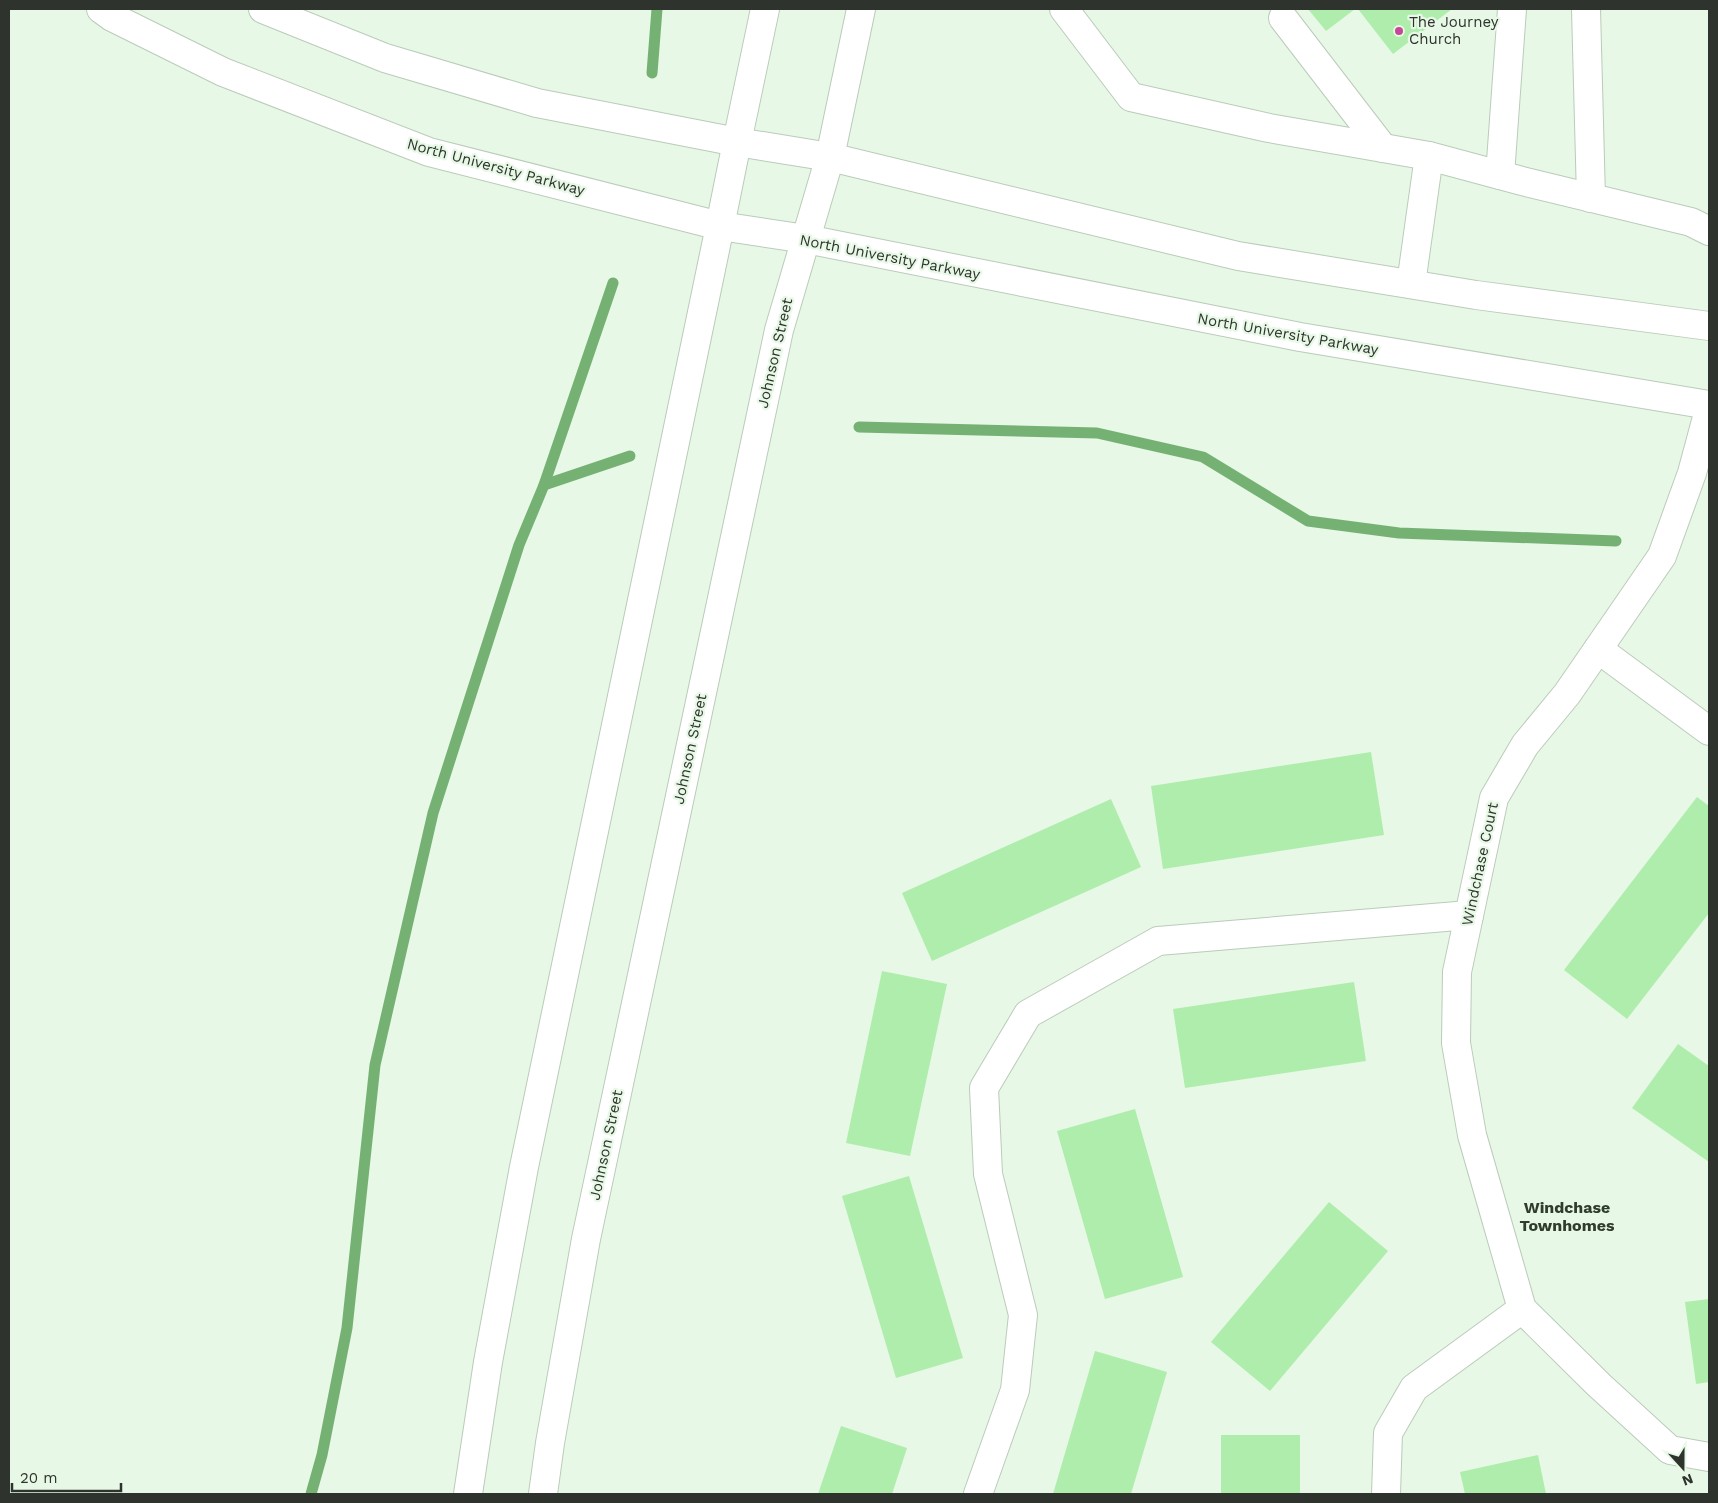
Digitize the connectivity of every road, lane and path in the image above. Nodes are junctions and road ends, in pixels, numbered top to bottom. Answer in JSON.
{"nodes":[{"id":1,"x":100,"y":9,"type":"edge"},
{"id":2,"x":263,"y":9,"type":"edge"},
{"id":3,"x":765,"y":9,"type":"edge"},
{"id":4,"x":860,"y":9,"type":"edge"},
{"id":5,"x":1064,"y":9,"type":"edge"},
{"id":6,"x":1512,"y":9,"type":"edge"},
{"id":7,"x":1586,"y":9,"type":"edge"},
{"id":8,"x":1283,"y":18,"type":"dead end"},
{"id":9,"x":737,"y":142,"type":"junction"},
{"id":10,"x":1383,"y":148,"type":"junction"},
{"id":11,"x":1429,"y":156,"type":"junction"},
{"id":12,"x":830,"y":158,"type":"junction"},
{"id":13,"x":1500,"y":175,"type":"junction"},
{"id":14,"x":1591,"y":198,"type":"junction"},
{"id":15,"x":720,"y":226,"type":"junction"},
{"id":16,"x":1709,"y":231,"type":"edge"},
{"id":17,"x":806,"y":240,"type":"junction"},
{"id":18,"x":1411,"y":284,"type":"junction"},
{"id":19,"x":1709,"y":326,"type":"edge"},
{"id":20,"x":1709,"y":405,"type":"edge"},
{"id":21,"x":1709,"y":410,"type":"edge"},
{"id":22,"x":1598,"y":649,"type":"junction"},
{"id":23,"x":1709,"y":731,"type":"edge"},
{"id":24,"x":1469,"y":915,"type":"junction"},
{"id":25,"x":1522,"y":1309,"type":"junction"},
{"id":26,"x":1709,"y":1456,"type":"edge"},
{"id":27,"x":468,"y":1494,"type":"edge"},
{"id":28,"x":543,"y":1494,"type":"edge"},
{"id":29,"x":978,"y":1494,"type":"edge"},
{"id":30,"x":1386,"y":1494,"type":"edge"}],
"edges":[{"from":1,"to":15,"type":"main road","name":"North University Parkway"},
{"from":2,"to":9,"type":"main road"},
{"from":3,"to":9,"type":"main road"},
{"from":4,"to":12,"type":"main road","name":"Johnson Street"},
{"from":5,"to":10,"type":"main road"},
{"from":6,"to":13,"type":"main road"},
{"from":7,"to":14,"type":"main road"},
{"from":8,"to":10,"type":"main road"},
{"from":9,"to":12,"type":"main road"},
{"from":9,"to":15,"type":"main road"},
{"from":10,"to":11,"type":"main road"},
{"from":11,"to":13,"type":"main road"},
{"from":11,"to":18,"type":"main road"},
{"from":12,"to":17,"type":"main road","name":"Johnson Street"},
{"from":12,"to":18,"type":"main road"},
{"from":13,"to":14,"type":"main road"},
{"from":14,"to":16,"type":"main road"},
{"from":15,"to":17,"type":"main road","name":"North University Parkway"},
{"from":15,"to":27,"type":"main road"},
{"from":17,"to":20,"type":"main road","name":"North University Parkway"},
{"from":17,"to":28,"type":"main road","name":"Johnson Street"},
{"from":18,"to":19,"type":"main road"},
{"from":21,"to":22,"type":"main road","name":"Windchase Court"},
{"from":22,"to":23,"type":"main road"},
{"from":22,"to":24,"type":"main road","name":"Windchase Court"},
{"from":24,"to":25,"type":"main road","name":"Windchase Court"},
{"from":24,"to":29,"type":"main road"},
{"from":25,"to":26,"type":"main road"},
{"from":25,"to":30,"type":"main road"}]}
